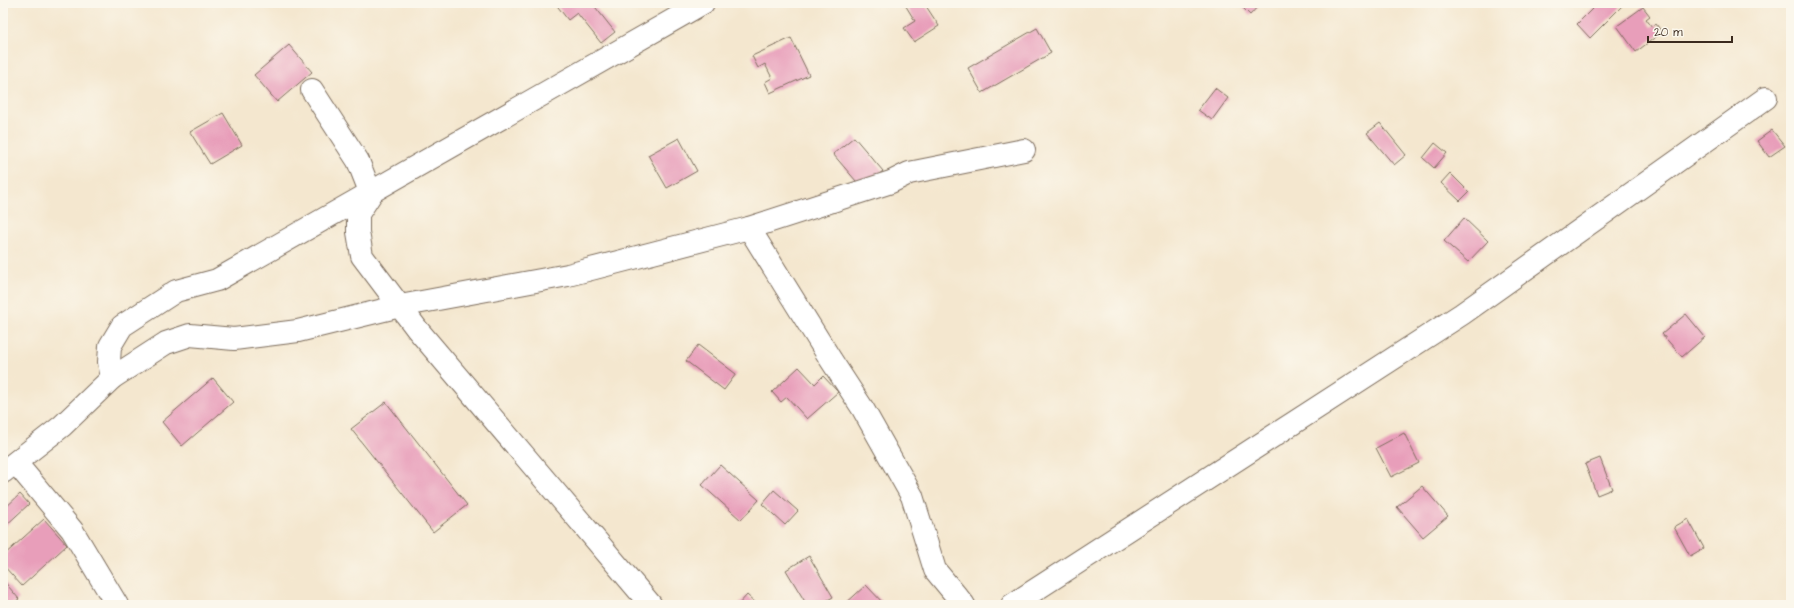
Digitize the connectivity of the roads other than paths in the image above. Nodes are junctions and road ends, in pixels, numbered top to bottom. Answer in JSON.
{"nodes":[{"id":1,"x":703,"y":3,"type":"edge"},
{"id":2,"x":312,"y":90,"type":"dead end"},
{"id":3,"x":1766,"y":98,"type":"dead end"},
{"id":4,"x":1024,"y":150,"type":"dead end"},
{"id":5,"x":371,"y":194,"type":"junction"},
{"id":6,"x":749,"y":228,"type":"junction"},
{"id":7,"x":400,"y":306,"type":"junction"},
{"id":8,"x":112,"y":378,"type":"junction"},
{"id":9,"x":10,"y":467,"type":"edge"},
{"id":10,"x":117,"y":605,"type":"edge"},
{"id":11,"x":651,"y":605,"type":"edge"},
{"id":12,"x":964,"y":605,"type":"edge"},
{"id":13,"x":1012,"y":605,"type":"edge"}],
"edges":[{"from":1,"to":5,"type":"street"},
{"from":2,"to":5,"type":"street"},
{"from":3,"to":13,"type":"street"},
{"from":4,"to":6,"type":"street"},
{"from":5,"to":7,"type":"street"},
{"from":5,"to":8,"type":"street"},
{"from":6,"to":7,"type":"street"},
{"from":6,"to":12,"type":"street"},
{"from":7,"to":8,"type":"street"},
{"from":7,"to":11,"type":"street"},
{"from":8,"to":9,"type":"street"},
{"from":9,"to":10,"type":"street"}]}
